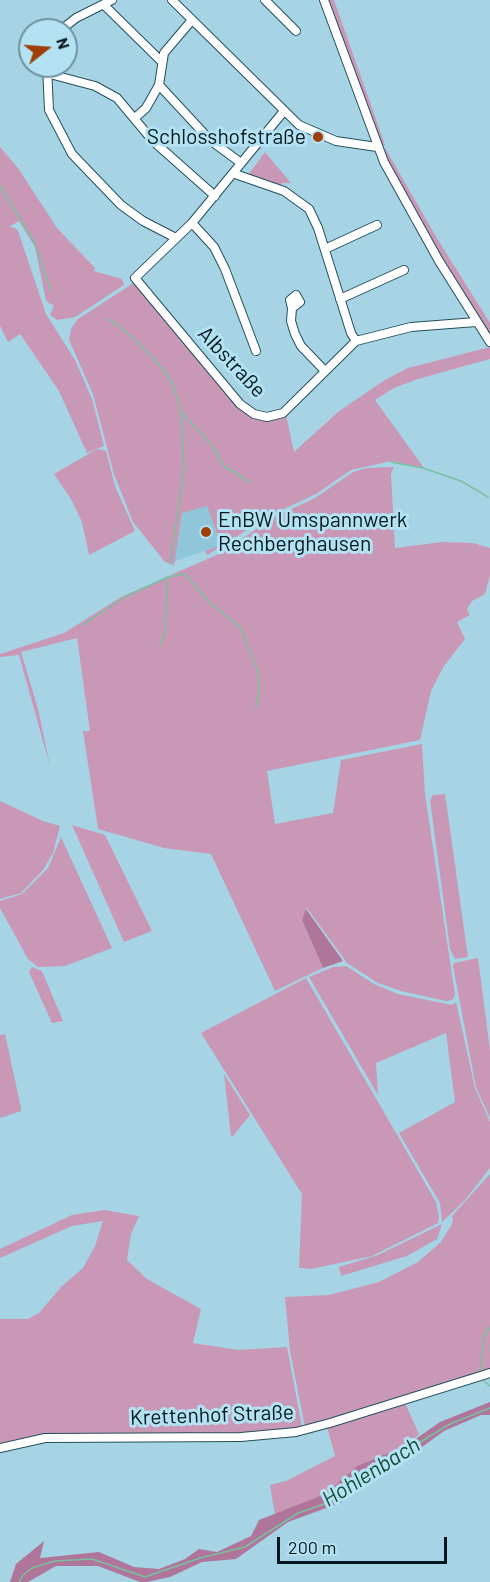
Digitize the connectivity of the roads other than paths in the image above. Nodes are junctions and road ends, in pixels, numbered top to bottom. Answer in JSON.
{"nodes":[{"id":1,"x":112,"y":0,"type":"edge"},
{"id":2,"x":172,"y":0,"type":"edge"},
{"id":3,"x":324,"y":0,"type":"edge"},
{"id":4,"x":268,"y":1,"type":"edge"},
{"id":5,"x":104,"y":4,"type":"junction"},
{"id":6,"x":76,"y":18,"type":"edge"},
{"id":7,"x":192,"y":20,"type":"junction"},
{"id":8,"x":296,"y":32,"type":"dead end"},
{"id":9,"x":161,"y":61,"type":"junction"},
{"id":10,"x":47,"y":78,"type":"edge"},
{"id":11,"x":72,"y":78,"type":"edge"},
{"id":12,"x":159,"y":85,"type":"junction"},
{"id":13,"x":284,"y":111,"type":"junction"},
{"id":14,"x":135,"y":118,"type":"junction"},
{"id":15,"x":377,"y":147,"type":"junction"},
{"id":16,"x":241,"y":163,"type":"junction"},
{"id":17,"x":235,"y":174,"type":"junction"},
{"id":18,"x":215,"y":196,"type":"junction"},
{"id":19,"x":192,"y":223,"type":"junction"},
{"id":20,"x":377,"y":225,"type":"dead end"},
{"id":21,"x":176,"y":238,"type":"junction"},
{"id":22,"x":325,"y":249,"type":"junction"},
{"id":23,"x":404,"y":270,"type":"dead end"},
{"id":24,"x":340,"y":299,"type":"junction"},
{"id":25,"x":292,"y":308,"type":"dead end"},
{"id":26,"x":476,"y":322,"type":"junction"},
{"id":27,"x":356,"y":341,"type":"junction"},
{"id":28,"x":490,"y":342,"type":"edge"},
{"id":29,"x":256,"y":351,"type":"dead end"},
{"id":30,"x":324,"y":370,"type":"junction"},
{"id":31,"x":490,"y":1373,"type":"edge"},
{"id":32,"x":0,"y":1448,"type":"edge"}],
"edges":[{"from":1,"to":5,"type":"street"},
{"from":2,"to":7,"type":"street"},
{"from":3,"to":15,"type":"street"},
{"from":4,"to":8,"type":"street"},
{"from":5,"to":6,"type":"street"},
{"from":5,"to":9,"type":"street"},
{"from":7,"to":9,"type":"street"},
{"from":7,"to":13,"type":"street"},
{"from":9,"to":12,"type":"street"},
{"from":10,"to":21,"type":"street"},
{"from":11,"to":14,"type":"street"},
{"from":12,"to":14,"type":"street"},
{"from":12,"to":16,"type":"street"},
{"from":13,"to":15,"type":"street"},
{"from":13,"to":16,"type":"street"},
{"from":14,"to":18,"type":"street"},
{"from":15,"to":26,"type":"street"},
{"from":16,"to":17,"type":"street"},
{"from":17,"to":18,"type":"street"},
{"from":17,"to":22,"type":"street"},
{"from":18,"to":19,"type":"street"},
{"from":19,"to":21,"type":"street"},
{"from":19,"to":29,"type":"street"},
{"from":20,"to":22,"type":"street"},
{"from":21,"to":30,"type":"street","name":"Albstraße"},
{"from":22,"to":24,"type":"street"},
{"from":23,"to":24,"type":"street"},
{"from":24,"to":27,"type":"street"},
{"from":25,"to":30,"type":"street"},
{"from":26,"to":27,"type":"street","name":"Albstraße"},
{"from":26,"to":28,"type":"street"},
{"from":27,"to":30,"type":"street","name":"Albstraße"},
{"from":31,"to":32,"type":"street","name":"Krettenhof Straße"}]}
